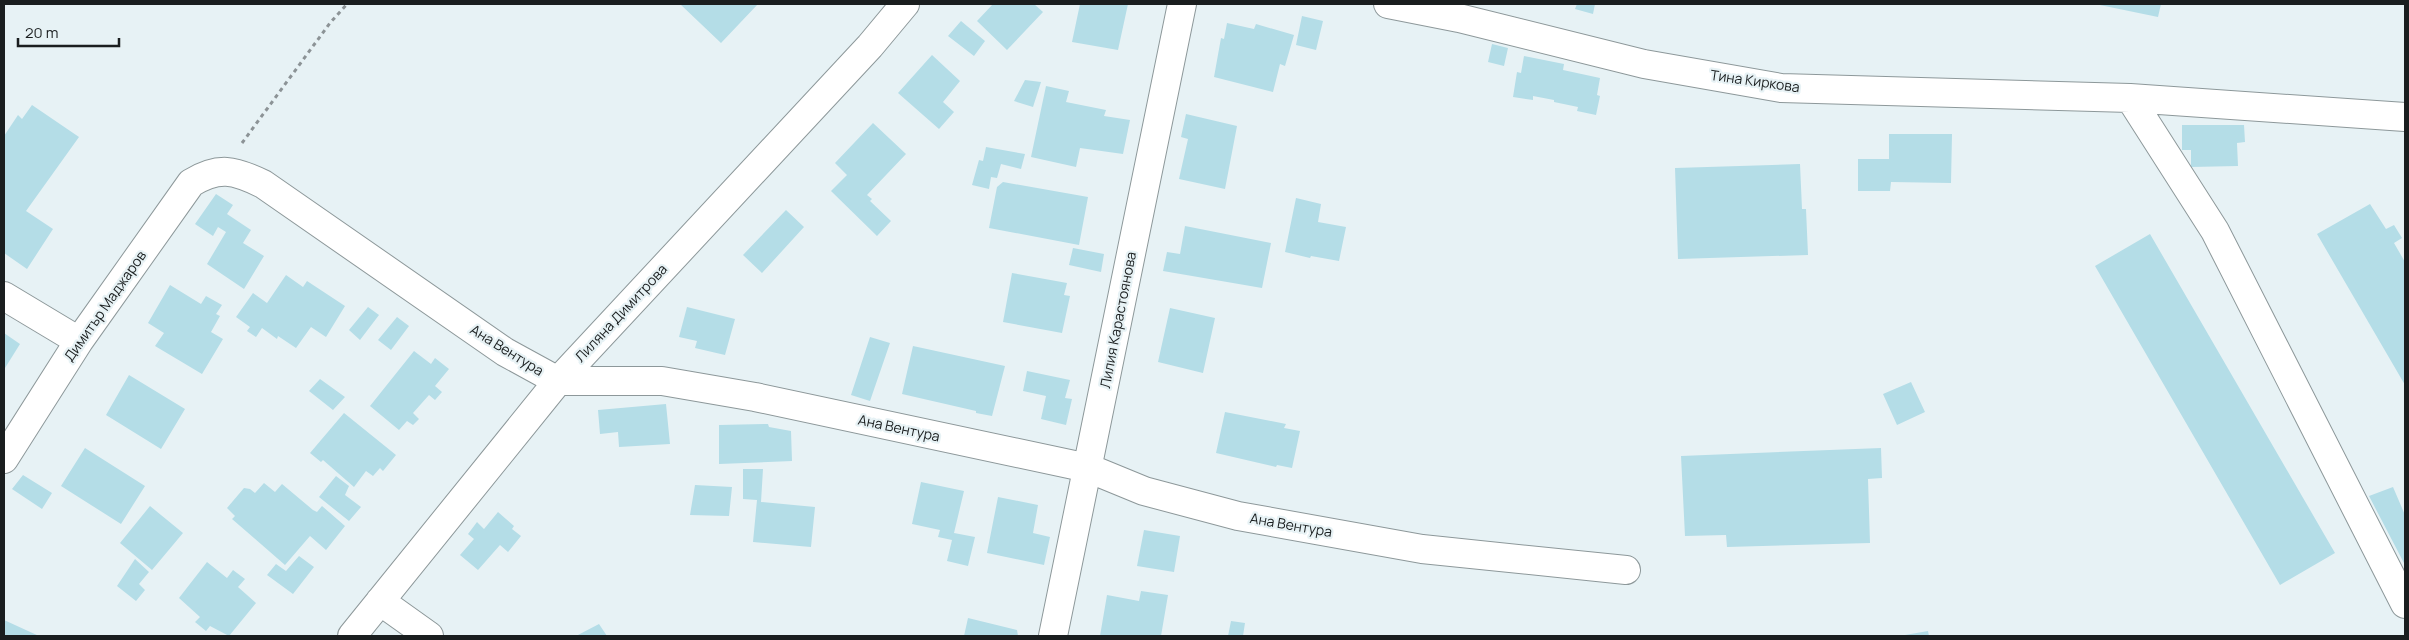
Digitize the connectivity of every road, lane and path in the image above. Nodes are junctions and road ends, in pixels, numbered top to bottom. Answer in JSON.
{"nodes":[{"id":1,"x":347,"y":4,"type":"edge"},
{"id":2,"x":905,"y":4,"type":"edge"},
{"id":3,"x":1182,"y":4,"type":"edge"},
{"id":4,"x":1388,"y":4,"type":"edge"},
{"id":5,"x":1467,"y":11,"type":"edge"},
{"id":6,"x":2130,"y":98,"type":"junction"},
{"id":7,"x":2405,"y":117,"type":"edge"},
{"id":8,"x":222,"y":171,"type":"junction"},
{"id":9,"x":4,"y":296,"type":"edge"},
{"id":10,"x":79,"y":341,"type":"junction"},
{"id":11,"x":558,"y":381,"type":"junction"},
{"id":12,"x":4,"y":459,"type":"edge"},
{"id":13,"x":1088,"y":468,"type":"junction"},
{"id":14,"x":1626,"y":570,"type":"dead end"},
{"id":15,"x":380,"y":601,"type":"junction"},
{"id":16,"x":2405,"y":604,"type":"edge"},
{"id":17,"x":352,"y":636,"type":"edge"},
{"id":18,"x":429,"y":636,"type":"edge"},
{"id":19,"x":1053,"y":636,"type":"edge"}],
"edges":[{"from":1,"to":8,"type":"path"},
{"from":2,"to":11,"type":"street","name":"Лиляна Димитрова"},
{"from":3,"to":13,"type":"street","name":"Лилия Карастоянова"},
{"from":4,"to":5,"type":"street","name":"Тина Киркова"},
{"from":5,"to":6,"type":"street","name":"Тина Киркова"},
{"from":6,"to":7,"type":"street","name":"Тина Киркова"},
{"from":6,"to":16,"type":"street"},
{"from":8,"to":10,"type":"street","name":"Димитър Маджаров"},
{"from":8,"to":11,"type":"street","name":"Ана Вентура"},
{"from":9,"to":10,"type":"street"},
{"from":10,"to":12,"type":"street","name":"Димитър Маджаров"},
{"from":11,"to":13,"type":"street","name":"Ана Вентура"},
{"from":11,"to":15,"type":"street","name":"Лиляна Димитрова"},
{"from":13,"to":14,"type":"street","name":"Ана Вентура"},
{"from":13,"to":19,"type":"street","name":"Лилия Карастоянова"},
{"from":15,"to":17,"type":"street","name":"Лиляна Димитрова"},
{"from":15,"to":18,"type":"street"}]}
